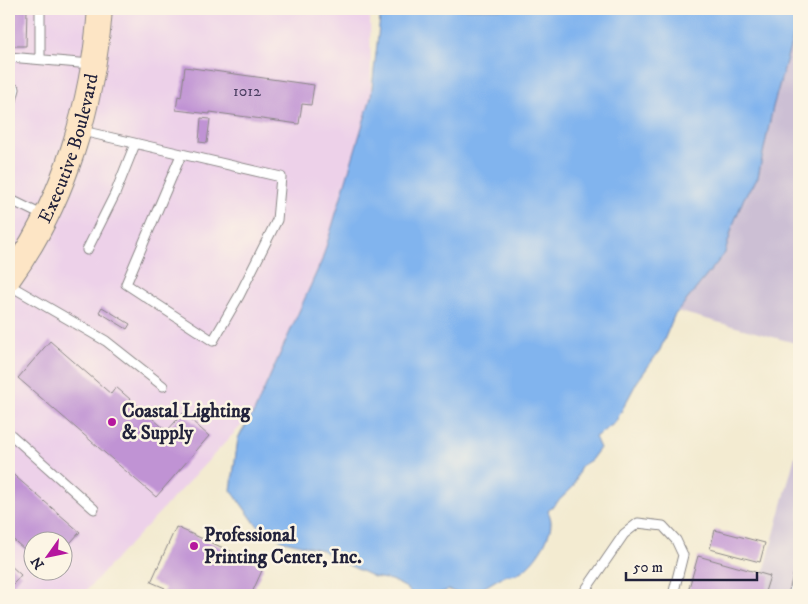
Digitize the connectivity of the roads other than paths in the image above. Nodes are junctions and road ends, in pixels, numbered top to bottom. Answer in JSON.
{"nodes":[{"id":1,"x":40,"y":9,"type":"edge"},
{"id":2,"x":100,"y":9,"type":"edge"},
{"id":3,"x":9,"y":57,"type":"edge"},
{"id":4,"x":40,"y":59,"type":"junction"},
{"id":5,"x":94,"y":65,"type":"junction"},
{"id":6,"x":15,"y":89,"type":"dead end"},
{"id":7,"x":9,"y":111,"type":"edge"},
{"id":8,"x":78,"y":130,"type":"junction"},
{"id":9,"x":135,"y":144,"type":"junction"},
{"id":10,"x":181,"y":155,"type":"junction"},
{"id":11,"x":9,"y":199,"type":"edge"},
{"id":12,"x":45,"y":216,"type":"junction"},
{"id":13,"x":87,"y":250,"type":"dead end"},
{"id":14,"x":9,"y":278,"type":"edge"},
{"id":15,"x":9,"y":285,"type":"edge"},
{"id":16,"x":163,"y":386,"type":"dead end"},
{"id":17,"x":9,"y":433,"type":"edge"},
{"id":18,"x":94,"y":508,"type":"dead end"},
{"id":19,"x":799,"y":573,"type":"edge"},
{"id":20,"x":582,"y":595,"type":"edge"},
{"id":21,"x":673,"y":595,"type":"edge"},
{"id":22,"x":793,"y":595,"type":"edge"}],
"edges":[{"from":1,"to":4,"type":"lane"},
{"from":2,"to":5,"type":"street","name":"Executive Boulevard"},
{"from":3,"to":4,"type":"lane"},
{"from":4,"to":5,"type":"lane"},
{"from":5,"to":8,"type":"street","name":"Executive Boulevard"},
{"from":6,"to":7,"type":"lane"},
{"from":8,"to":9,"type":"lane"},
{"from":8,"to":12,"type":"street","name":"Executive Boulevard"},
{"from":9,"to":10,"type":"lane"},
{"from":9,"to":13,"type":"lane"},
{"from":10,"to":10,"type":"lane"},
{"from":11,"to":12,"type":"lane"},
{"from":12,"to":14,"type":"street","name":"Executive Boulevard"},
{"from":15,"to":16,"type":"lane"},
{"from":17,"to":18,"type":"lane"},
{"from":19,"to":22,"type":"lane"},
{"from":20,"to":21,"type":"lane"}]}
